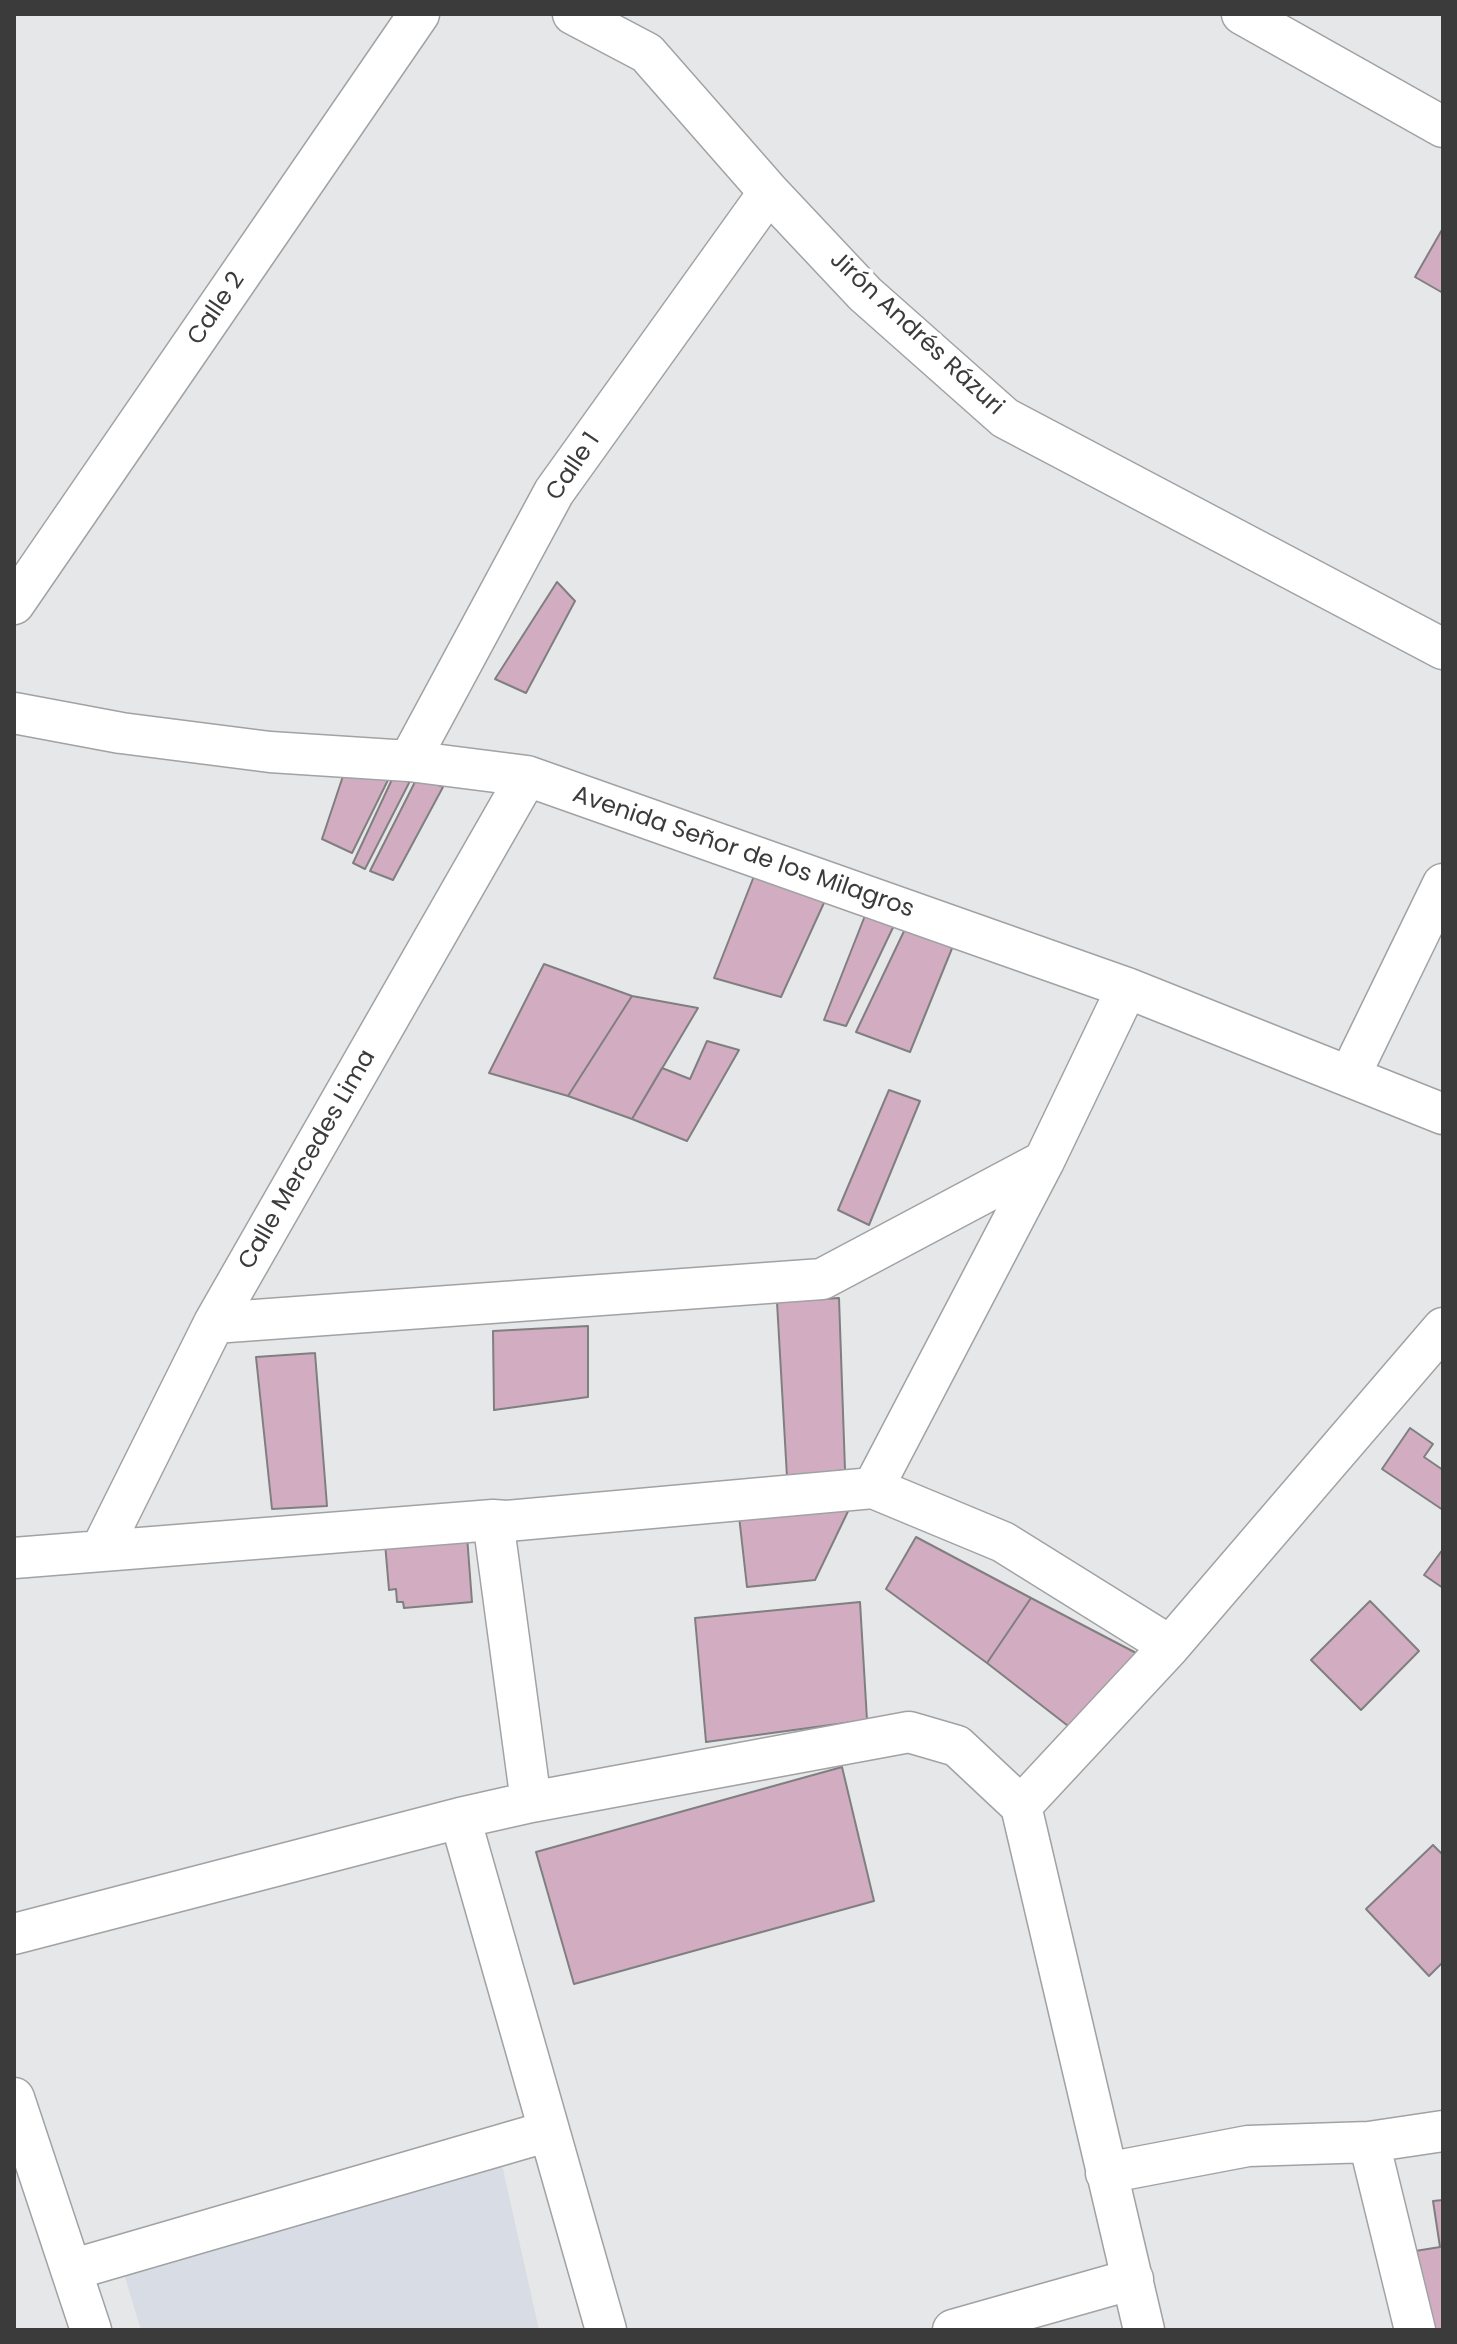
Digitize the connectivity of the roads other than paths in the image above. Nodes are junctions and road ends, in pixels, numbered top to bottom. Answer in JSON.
{"nodes":[{"id":1,"x":419,"y":14,"type":"edge"},
{"id":2,"x":573,"y":14,"type":"edge"},
{"id":3,"x":1242,"y":14,"type":"edge"},
{"id":4,"x":1300,"y":28,"type":"edge"},
{"id":5,"x":1443,"y":127,"type":"edge"},
{"id":6,"x":769,"y":192,"type":"junction"},
{"id":7,"x":14,"y":604,"type":"edge"},
{"id":8,"x":1443,"y":649,"type":"edge"},
{"id":9,"x":14,"y":713,"type":"edge"},
{"id":10,"x":409,"y":761,"type":"junction"},
{"id":11,"x":527,"y":776,"type":"junction"},
{"id":12,"x":1443,"y":884,"type":"edge"},
{"id":13,"x":1127,"y":988,"type":"junction"},
{"id":14,"x":1350,"y":1075,"type":"junction"},
{"id":15,"x":1443,"y":1114,"type":"edge"},
{"id":16,"x":1044,"y":1161,"type":"junction"},
{"id":17,"x":214,"y":1323,"type":"junction"},
{"id":18,"x":1443,"y":1328,"type":"edge"},
{"id":19,"x":873,"y":1488,"type":"junction"},
{"id":20,"x":493,"y":1520,"type":"junction"},
{"id":21,"x":101,"y":1550,"type":"junction"},
{"id":22,"x":14,"y":1558,"type":"edge"},
{"id":23,"x":1170,"y":1646,"type":"junction"},
{"id":24,"x":531,"y":1802,"type":"junction"},
{"id":25,"x":1021,"y":1806,"type":"junction"},
{"id":26,"x":460,"y":1818,"type":"junction"},
{"id":27,"x":14,"y":1934,"type":"edge"},
{"id":28,"x":14,"y":2098,"type":"edge"},
{"id":29,"x":549,"y":2131,"type":"junction"},
{"id":30,"x":1443,"y":2131,"type":"edge"},
{"id":31,"x":1369,"y":2142,"type":"junction"},
{"id":32,"x":1106,"y":2173,"type":"junction"},
{"id":33,"x":71,"y":2270,"type":"junction"},
{"id":34,"x":1133,"y":2279,"type":"junction"},
{"id":35,"x":91,"y":2330,"type":"edge"},
{"id":36,"x":606,"y":2330,"type":"edge"},
{"id":37,"x":953,"y":2330,"type":"edge"},
{"id":38,"x":1144,"y":2330,"type":"edge"},
{"id":39,"x":1415,"y":2330,"type":"edge"}],
"edges":[{"from":1,"to":7,"type":"street","name":"Calle 2"},
{"from":2,"to":6,"type":"street","name":"Jirón Andrés Rázuri"},
{"from":3,"to":4,"type":"street"},
{"from":4,"to":5,"type":"street"},
{"from":6,"to":8,"type":"street","name":"Jirón Andrés Rázuri"},
{"from":6,"to":10,"type":"street","name":"Calle 1"},
{"from":9,"to":10,"type":"street","name":"Avenida Señor de los Milagros"},
{"from":10,"to":11,"type":"street","name":"Avenida Señor de los Milagros"},
{"from":11,"to":13,"type":"street","name":"Avenida Señor de los Milagros"},
{"from":11,"to":17,"type":"street","name":"Calle Mercedes Lima"},
{"from":12,"to":14,"type":"street"},
{"from":13,"to":14,"type":"street","name":"Avenida Señor de los Milagros"},
{"from":13,"to":16,"type":"street"},
{"from":14,"to":15,"type":"street","name":"Avenida Señor de los Milagros"},
{"from":16,"to":17,"type":"street"},
{"from":16,"to":19,"type":"street"},
{"from":17,"to":21,"type":"street","name":"Calle Mercedes Lima"},
{"from":18,"to":23,"type":"street"},
{"from":19,"to":20,"type":"street"},
{"from":19,"to":23,"type":"street"},
{"from":20,"to":21,"type":"street"},
{"from":20,"to":24,"type":"street"},
{"from":21,"to":22,"type":"street"},
{"from":23,"to":25,"type":"street"},
{"from":24,"to":25,"type":"street"},
{"from":24,"to":26,"type":"street"},
{"from":25,"to":32,"type":"street"},
{"from":26,"to":27,"type":"street"},
{"from":26,"to":29,"type":"street"},
{"from":28,"to":33,"type":"street"},
{"from":29,"to":33,"type":"street"},
{"from":29,"to":36,"type":"street"},
{"from":30,"to":31,"type":"street"},
{"from":31,"to":32,"type":"street"},
{"from":31,"to":39,"type":"street"},
{"from":32,"to":34,"type":"street"},
{"from":33,"to":35,"type":"street"},
{"from":34,"to":37,"type":"street"},
{"from":34,"to":38,"type":"street"}]}
